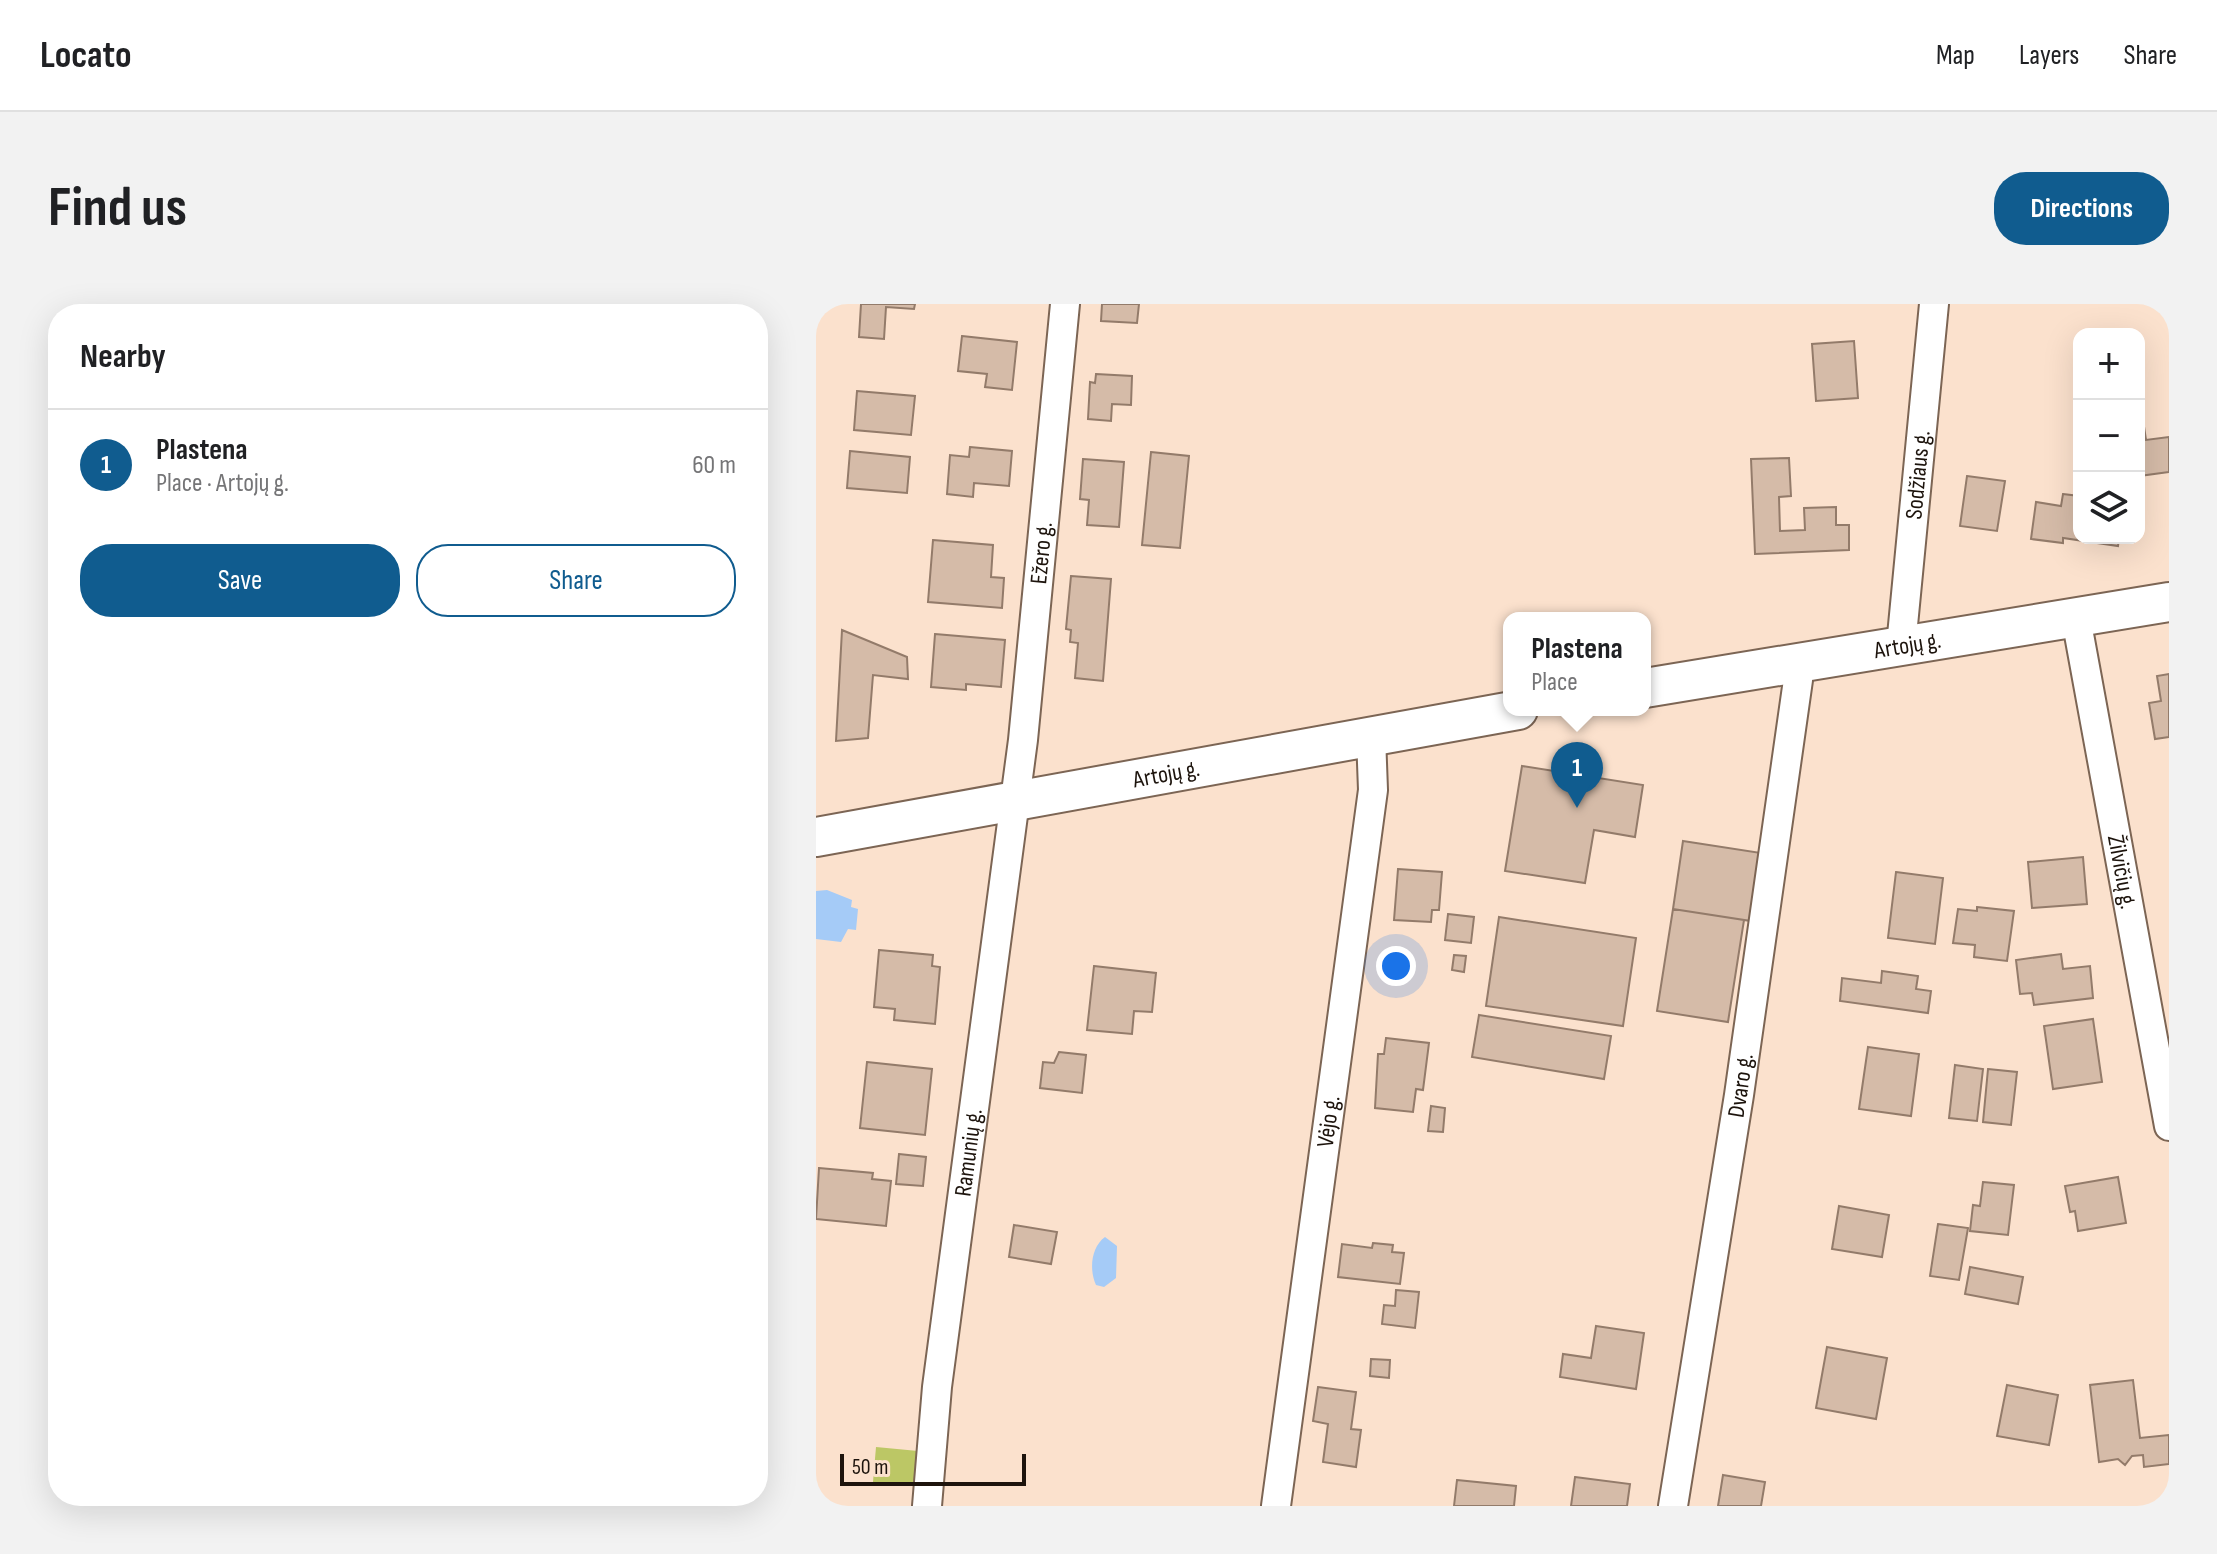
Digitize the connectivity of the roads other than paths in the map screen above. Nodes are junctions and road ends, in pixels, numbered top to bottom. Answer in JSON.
{"nodes":[{"id":1,"x":1065,"y":304,"type":"edge"},
{"id":2,"x":1934,"y":304,"type":"edge"},
{"id":3,"x":2169,"y":602,"type":"edge"},
{"id":4,"x":2076,"y":618,"type":"junction"},
{"id":5,"x":1901,"y":646,"type":"junction"},
{"id":6,"x":1797,"y":663,"type":"junction"},
{"id":7,"x":1651,"y":687,"type":"edge"},
{"id":8,"x":1503,"y":713,"type":"edge"},
{"id":9,"x":1371,"y":736,"type":"junction"},
{"id":10,"x":1012,"y":801,"type":"junction"},
{"id":11,"x":816,"y":837,"type":"edge"},
{"id":12,"x":2169,"y":1126,"type":"edge"},
{"id":13,"x":927,"y":1506,"type":"edge"},
{"id":14,"x":1276,"y":1506,"type":"edge"},
{"id":15,"x":1673,"y":1506,"type":"edge"}],
"edges":[{"from":1,"to":10,"type":"street","name":"Ežero g."},
{"from":2,"to":5,"type":"street","name":"Sodžiaus g."},
{"from":3,"to":4,"type":"main road","name":"Artojų g."},
{"from":4,"to":5,"type":"main road","name":"Artojų g."},
{"from":4,"to":12,"type":"street","name":"Žilvičių g."},
{"from":5,"to":6,"type":"main road","name":"Artojų g."},
{"from":6,"to":7,"type":"main road","name":"Artojų g."},
{"from":6,"to":15,"type":"street","name":"Dvaro g."},
{"from":8,"to":9,"type":"main road","name":"Artojų g."},
{"from":9,"to":10,"type":"main road","name":"Artojų g."},
{"from":9,"to":14,"type":"street","name":"Vėjo g."},
{"from":10,"to":11,"type":"main road","name":"Artojų g."},
{"from":10,"to":13,"type":"street","name":"Ramunių g."}]}
